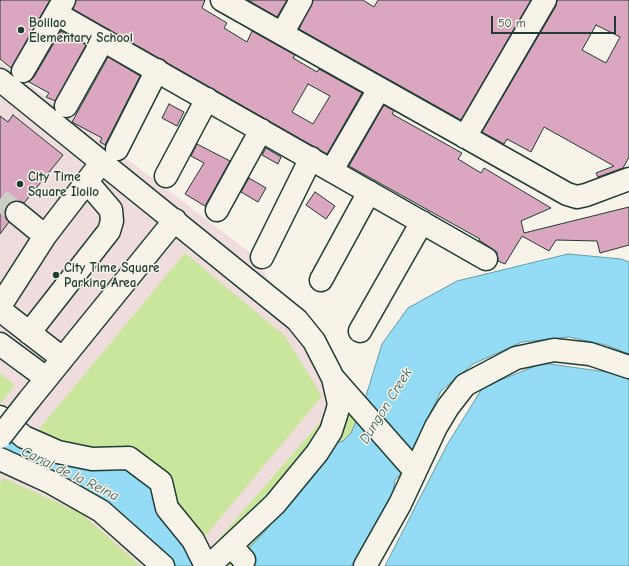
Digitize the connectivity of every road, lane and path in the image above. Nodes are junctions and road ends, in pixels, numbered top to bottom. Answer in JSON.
{"nodes":[{"id":1,"x":222,"y":0,"type":"edge"},
{"id":2,"x":301,"y":0,"type":"edge"},
{"id":3,"x":545,"y":0,"type":"edge"},
{"id":4,"x":61,"y":7,"type":"edge"},
{"id":5,"x":282,"y":34,"type":"junction"},
{"id":6,"x":103,"y":40,"type":"junction"},
{"id":7,"x":157,"y":70,"type":"junction"},
{"id":8,"x":23,"y":71,"type":"dead end"},
{"id":9,"x":0,"y":80,"type":"edge"},
{"id":10,"x":379,"y":89,"type":"junction"},
{"id":11,"x":207,"y":99,"type":"junction"},
{"id":12,"x":66,"y":106,"type":"dead end"},
{"id":13,"x":261,"y":130,"type":"junction"},
{"id":14,"x":466,"y":137,"type":"junction"},
{"id":15,"x":109,"y":155,"type":"junction"},
{"id":16,"x":311,"y":158,"type":"junction"},
{"id":17,"x":332,"y":170,"type":"junction"},
{"id":18,"x":166,"y":176,"type":"dead end"},
{"id":19,"x":629,"y":179,"type":"edge"},
{"id":20,"x":87,"y":182,"type":"junction"},
{"id":21,"x":369,"y":192,"type":"junction"},
{"id":22,"x":217,"y":210,"type":"dead end"},
{"id":23,"x":17,"y":212,"type":"tunnel mouth"},
{"id":24,"x":175,"y":220,"type":"junction"},
{"id":25,"x":422,"y":222,"type":"junction"},
{"id":26,"x":45,"y":236,"type":"junction"},
{"id":27,"x":262,"y":257,"type":"dead end"},
{"id":28,"x":486,"y":259,"type":"dead end"},
{"id":29,"x":321,"y":280,"type":"dead end"},
{"id":30,"x":0,"y":306,"type":"edge"},
{"id":31,"x":0,"y":310,"type":"edge"},
{"id":32,"x":360,"y":330,"type":"dead end"},
{"id":33,"x":29,"y":332,"type":"junction"},
{"id":34,"x":0,"y":344,"type":"edge"},
{"id":35,"x":62,"y":358,"type":"junction"},
{"id":36,"x":629,"y":366,"type":"edge"},
{"id":37,"x":46,"y":378,"type":"junction"},
{"id":38,"x":333,"y":378,"type":"junction"},
{"id":39,"x":0,"y":417,"type":"edge"},
{"id":40,"x":0,"y":437,"type":"edge"},
{"id":41,"x":0,"y":459,"type":"edge"},
{"id":42,"x":416,"y":471,"type":"junction"},
{"id":43,"x":163,"y":566,"type":"edge"},
{"id":44,"x":207,"y":566,"type":"edge"},
{"id":45,"x":365,"y":566,"type":"edge"}],
"edges":[{"from":1,"to":5,"type":"street"},
{"from":2,"to":5,"type":"street"},
{"from":3,"to":14,"type":"street"},
{"from":4,"to":6,"type":"street"},
{"from":4,"to":8,"type":"street"},
{"from":5,"to":10,"type":"street"},
{"from":6,"to":7,"type":"street"},
{"from":6,"to":12,"type":"street"},
{"from":7,"to":11,"type":"street"},
{"from":7,"to":15,"type":"street"},
{"from":9,"to":15,"type":"street"},
{"from":10,"to":14,"type":"street"},
{"from":10,"to":17,"type":"street"},
{"from":11,"to":13,"type":"street"},
{"from":11,"to":18,"type":"street"},
{"from":13,"to":16,"type":"street"},
{"from":13,"to":22,"type":"street"},
{"from":14,"to":19,"type":"street"},
{"from":15,"to":20,"type":"street"},
{"from":15,"to":24,"type":"street"},
{"from":16,"to":17,"type":"street"},
{"from":16,"to":27,"type":"street"},
{"from":17,"to":21,"type":"street"},
{"from":20,"to":26,"type":"street"},
{"from":20,"to":33,"type":"street"},
{"from":21,"to":25,"type":"street"},
{"from":21,"to":29,"type":"street"},
{"from":23,"to":26,"type":"street"},
{"from":24,"to":35,"type":"street"},
{"from":24,"to":38,"type":"street"},
{"from":25,"to":28,"type":"street"},
{"from":25,"to":32,"type":"street"},
{"from":26,"to":30,"type":"street"},
{"from":31,"to":33,"type":"street"},
{"from":33,"to":35,"type":"street"},
{"from":34,"to":37,"type":"street"},
{"from":35,"to":37,"type":"street"},
{"from":36,"to":42,"type":"street"},
{"from":37,"to":40,"type":"street","bridge":true},
{"from":38,"to":42,"type":"street"},
{"from":38,"to":44,"type":"street"},
{"from":39,"to":44,"type":"street"},
{"from":41,"to":43,"type":"street"},
{"from":42,"to":45,"type":"street"}]}
